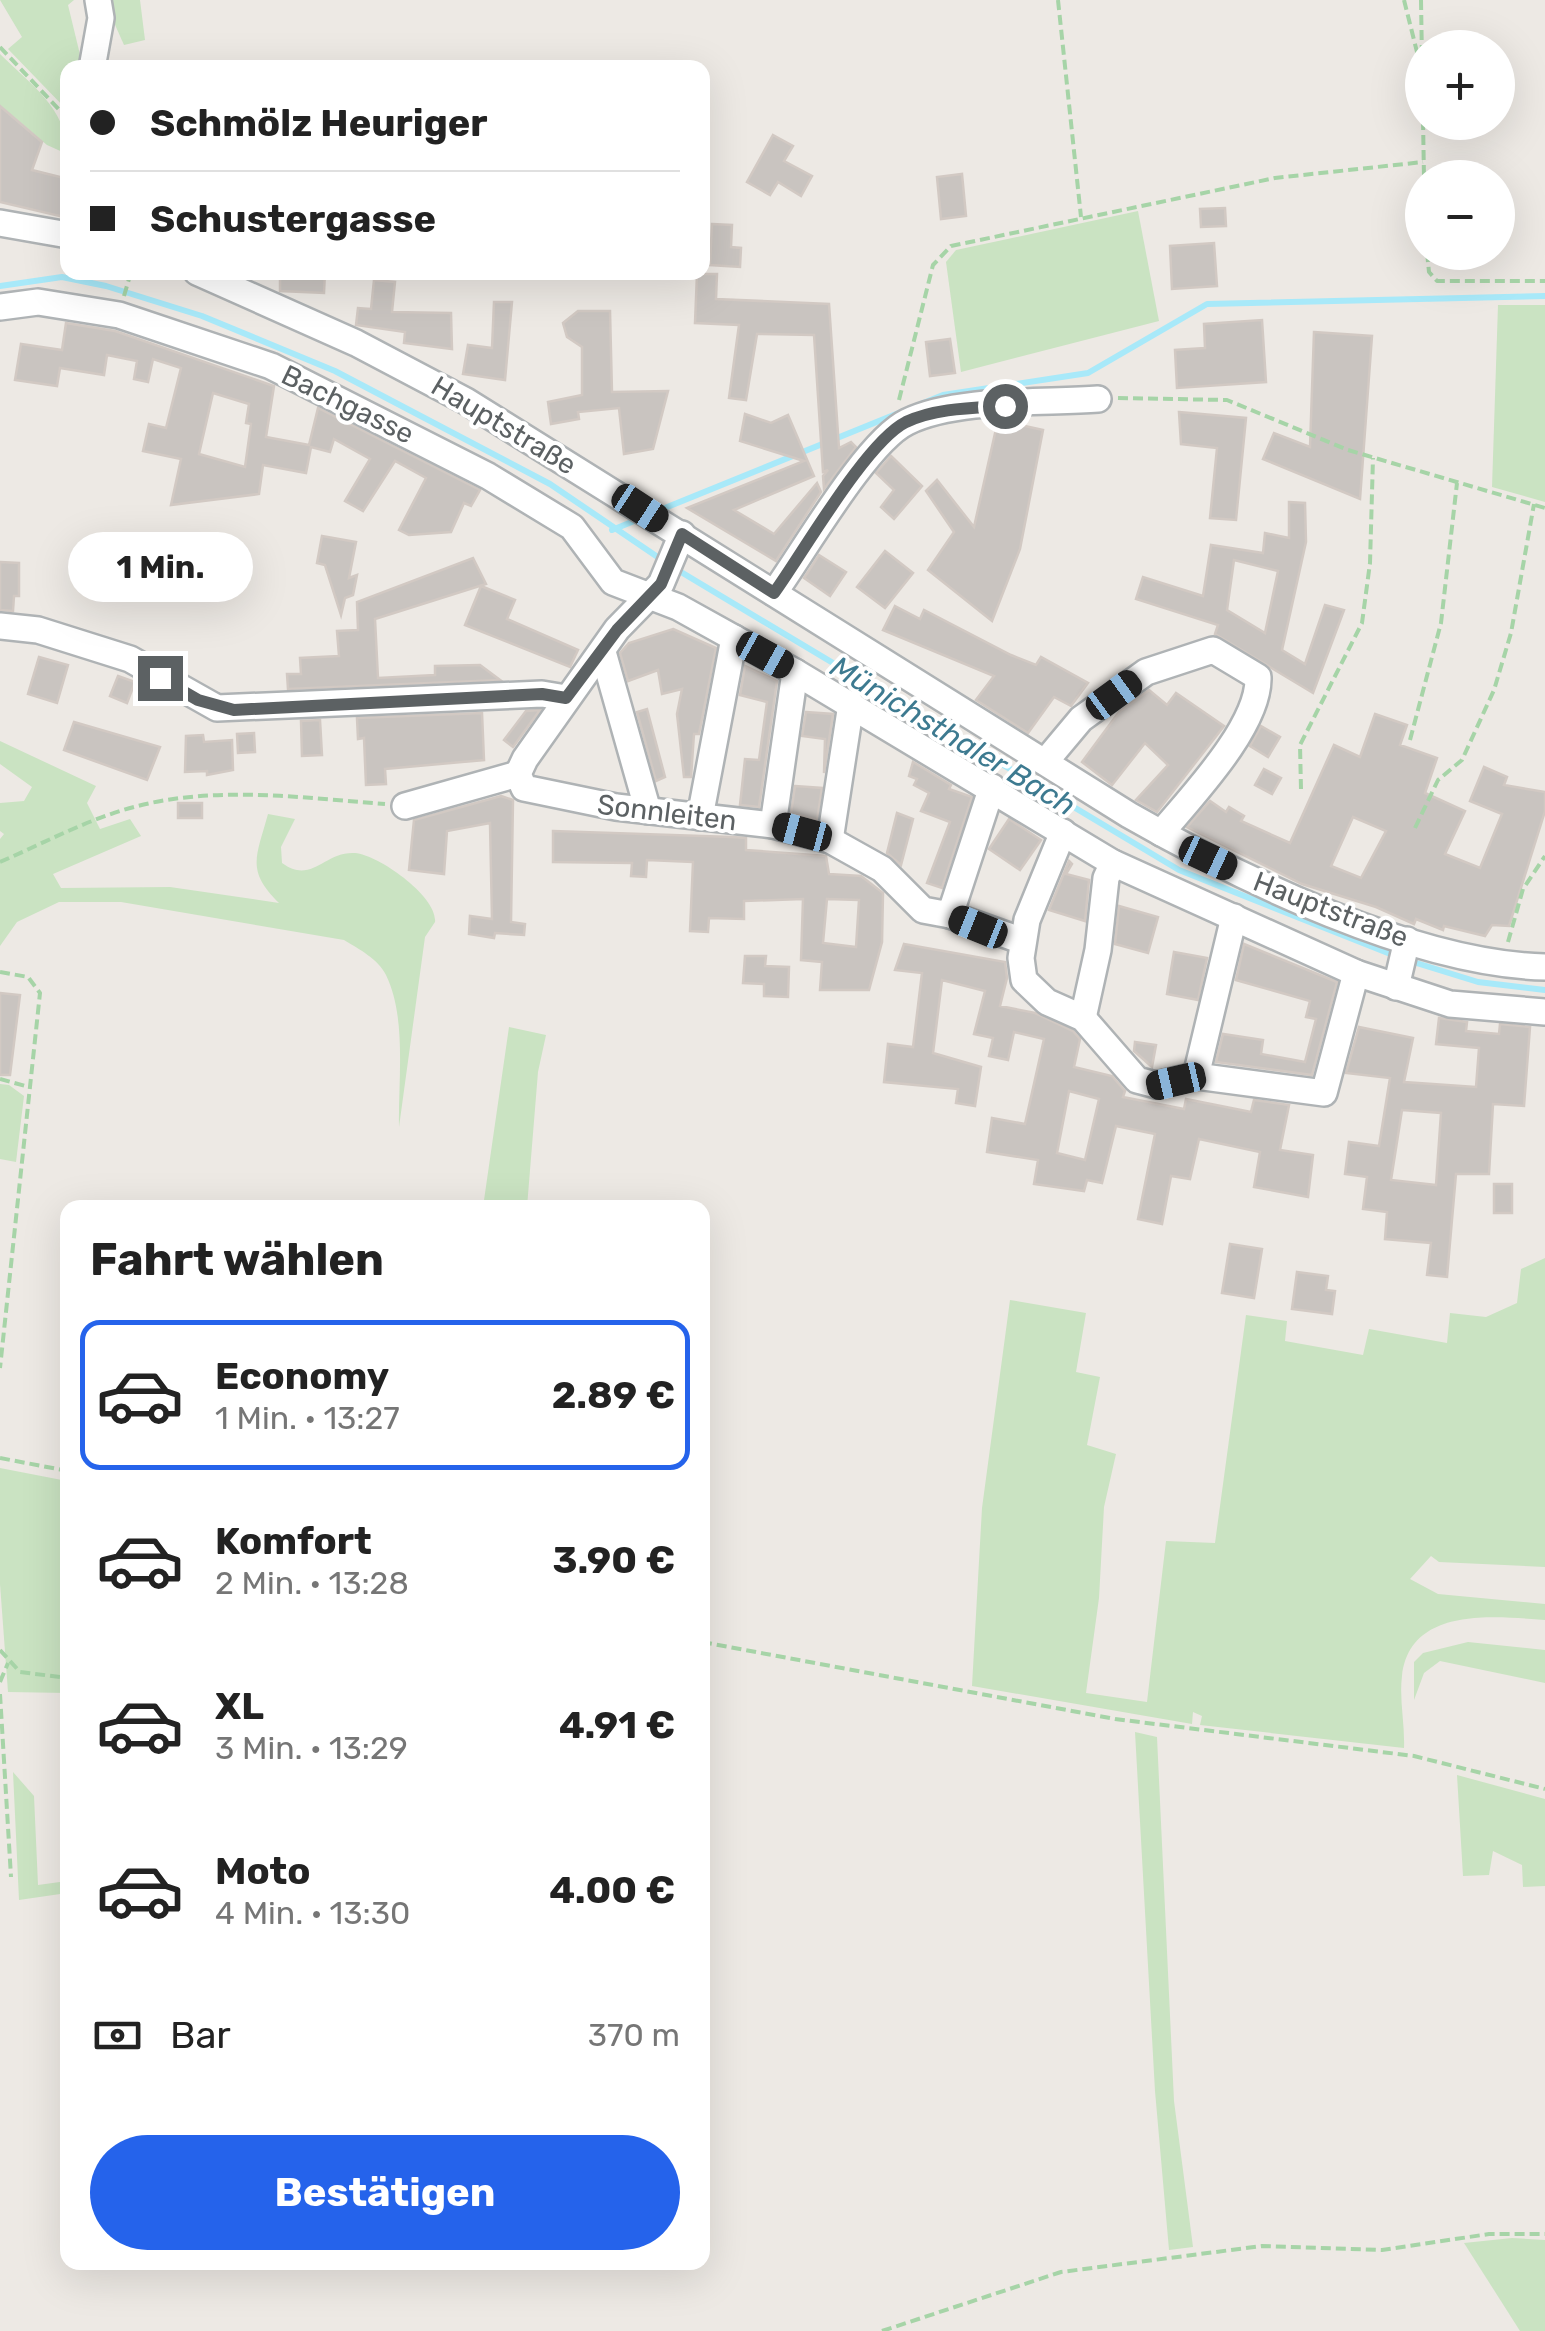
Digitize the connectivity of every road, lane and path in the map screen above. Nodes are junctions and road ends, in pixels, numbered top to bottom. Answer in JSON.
{"nodes":[{"id":1,"x":98,"y":0,"type":"edge"},
{"id":2,"x":1058,"y":0,"type":"edge"},
{"id":3,"x":1404,"y":0,"type":"edge"},
{"id":4,"x":1421,"y":0,"type":"edge"},
{"id":5,"x":1409,"y":30,"type":"edge"},
{"id":6,"x":1421,"y":30,"type":"edge"},
{"id":7,"x":0,"y":47,"type":"edge"},
{"id":8,"x":94,"y":60,"type":"edge"},
{"id":9,"x":60,"y":111,"type":"edge"},
{"id":10,"x":1405,"y":164,"type":"edge"},
{"id":11,"x":1081,"y":217,"type":"junction"},
{"id":12,"x":0,"y":223,"type":"edge"},
{"id":13,"x":60,"y":234,"type":"edge"},
{"id":14,"x":1429,"y":270,"type":"edge"},
{"id":15,"x":129,"y":280,"type":"edge"},
{"id":16,"x":214,"y":280,"type":"edge"},
{"id":17,"x":1545,"y":281,"type":"edge"},
{"id":18,"x":122,"y":302,"type":"dead end"},
{"id":19,"x":0,"y":307,"type":"edge"},
{"id":20,"x":1098,"y":399,"type":"joint"},
{"id":21,"x":899,"y":401,"type":"dead end"},
{"id":22,"x":1373,"y":458,"type":"junction"},
{"id":23,"x":1457,"y":483,"type":"junction"},
{"id":24,"x":1534,"y":504,"type":"junction"},
{"id":25,"x":1545,"y":508,"type":"edge"},
{"id":26,"x":664,"y":529,"type":"junction"},
{"id":27,"x":656,"y":592,"type":"junction"},
{"id":28,"x":774,"y":593,"type":"junction"},
{"id":29,"x":0,"y":626,"type":"edge"},
{"id":30,"x":734,"y":638,"type":"junction"},
{"id":31,"x":603,"y":652,"type":"junction"},
{"id":32,"x":795,"y":672,"type":"junction"},
{"id":33,"x":566,"y":698,"type":"junction"},
{"id":34,"x":851,"y":704,"type":"junction"},
{"id":35,"x":1410,"y":740,"type":"dead end"},
{"id":36,"x":1045,"y":762,"type":"junction"},
{"id":37,"x":518,"y":774,"type":"junction"},
{"id":38,"x":992,"y":787,"type":"junction"},
{"id":39,"x":1301,"y":789,"type":"dead end"},
{"id":40,"x":405,"y":806,"type":"joint"},
{"id":41,"x":648,"y":811,"type":"junction"},
{"id":42,"x":700,"y":817,"type":"junction"},
{"id":43,"x":773,"y":824,"type":"junction"},
{"id":44,"x":1415,"y":828,"type":"dead end"},
{"id":45,"x":1063,"y":832,"type":"junction"},
{"id":46,"x":1160,"y":833,"type":"junction"},
{"id":47,"x":830,"y":840,"type":"junction"},
{"id":48,"x":1545,"y":856,"type":"edge"},
{"id":49,"x":0,"y":862,"type":"edge"},
{"id":50,"x":1113,"y":863,"type":"junction"},
{"id":51,"x":950,"y":915,"type":"junction"},
{"id":52,"x":1234,"y":918,"type":"junction"},
{"id":53,"x":1022,"y":941,"type":"junction"},
{"id":54,"x":1508,"y":942,"type":"dead end"},
{"id":55,"x":1402,"y":961,"type":"junction"},
{"id":56,"x":1545,"y":967,"type":"edge"},
{"id":57,"x":0,"y":972,"type":"edge"},
{"id":58,"x":1356,"y":973,"type":"junction"},
{"id":59,"x":1545,"y":1012,"type":"edge"},
{"id":60,"x":1083,"y":1018,"type":"junction"},
{"id":61,"x":1196,"y":1076,"type":"junction"},
{"id":62,"x":0,"y":1079,"type":"edge"},
{"id":63,"x":29,"y":1087,"type":"junction"},
{"id":64,"x":0,"y":1368,"type":"edge"},
{"id":65,"x":0,"y":1458,"type":"edge"},
{"id":66,"x":60,"y":1469,"type":"edge"},
{"id":67,"x":710,"y":1643,"type":"edge"},
{"id":68,"x":0,"y":1650,"type":"edge"},
{"id":69,"x":8,"y":1662,"type":"junction"},
{"id":70,"x":60,"y":1677,"type":"edge"},
{"id":71,"x":0,"y":1682,"type":"edge"},
{"id":72,"x":0,"y":1694,"type":"edge"},
{"id":73,"x":1545,"y":1789,"type":"edge"},
{"id":74,"x":11,"y":1877,"type":"dead end"},
{"id":75,"x":1545,"y":2234,"type":"edge"},
{"id":76,"x":882,"y":2331,"type":"edge"}],
"edges":[{"from":1,"to":8,"type":"street"},
{"from":2,"to":11,"type":"path"},
{"from":3,"to":5,"type":"path"},
{"from":4,"to":6,"type":"path"},
{"from":7,"to":9,"type":"path"},
{"from":10,"to":11,"type":"path"},
{"from":11,"to":21,"type":"path"},
{"from":12,"to":13,"type":"street"},
{"from":14,"to":17,"type":"path"},
{"from":15,"to":18,"type":"path"},
{"from":16,"to":26,"type":"street","name":"Hauptstraße"},
{"from":19,"to":27,"type":"street","name":"Bachgasse"},
{"from":20,"to":22,"type":"path"},
{"from":20,"to":28,"type":"street"},
{"from":22,"to":23,"type":"path"},
{"from":22,"to":39,"type":"path"},
{"from":23,"to":24,"type":"path"},
{"from":23,"to":35,"type":"path"},
{"from":24,"to":25,"type":"path"},
{"from":24,"to":44,"type":"path"},
{"from":26,"to":27,"type":"street"},
{"from":26,"to":28,"type":"street","name":"Hauptstraße"},
{"from":27,"to":30,"type":"street","name":"Hauptstraße"},
{"from":27,"to":31,"type":"street"},
{"from":28,"to":36,"type":"street","name":"Hauptstraße"},
{"from":29,"to":33,"type":"street"},
{"from":30,"to":32,"type":"street","name":"Hauptstraße"},
{"from":30,"to":42,"type":"street"},
{"from":31,"to":33,"type":"street"},
{"from":31,"to":41,"type":"street"},
{"from":32,"to":34,"type":"street","name":"Hauptstraße"},
{"from":32,"to":43,"type":"street"},
{"from":33,"to":37,"type":"street"},
{"from":34,"to":38,"type":"street","name":"Hauptstraße"},
{"from":34,"to":47,"type":"street"},
{"from":36,"to":46,"type":"street","name":"Hauptstraße"},
{"from":36,"to":46,"type":"street"},
{"from":37,"to":40,"type":"street"},
{"from":37,"to":41,"type":"street","name":"Sonnleiten"},
{"from":38,"to":45,"type":"street","name":"Hauptstraße"},
{"from":38,"to":51,"type":"street"},
{"from":40,"to":49,"type":"path"},
{"from":41,"to":42,"type":"street","name":"Sonnleiten"},
{"from":42,"to":43,"type":"street","name":"Sonnleiten"},
{"from":43,"to":47,"type":"street","name":"Sonnleiten"},
{"from":45,"to":50,"type":"street","name":"Hauptstraße"},
{"from":45,"to":53,"type":"street"},
{"from":46,"to":55,"type":"street","name":"Hauptstraße"},
{"from":47,"to":51,"type":"street","name":"Sonnleiten"},
{"from":48,"to":54,"type":"path"},
{"from":50,"to":52,"type":"street","name":"Hauptstraße"},
{"from":50,"to":60,"type":"street"},
{"from":51,"to":53,"type":"street","name":"Sonnleiten"},
{"from":52,"to":58,"type":"street","name":"Hauptstraße"},
{"from":52,"to":61,"type":"street"},
{"from":53,"to":60,"type":"street"},
{"from":55,"to":56,"type":"street","name":"Hauptstraße"},
{"from":55,"to":58,"type":"street","name":"Hauptstraße"},
{"from":55,"to":59,"type":"street","name":"Hauptstraße"},
{"from":57,"to":63,"type":"path"},
{"from":58,"to":61,"type":"street"},
{"from":60,"to":61,"type":"street"},
{"from":62,"to":63,"type":"path"},
{"from":63,"to":64,"type":"path"},
{"from":65,"to":66,"type":"path"},
{"from":67,"to":73,"type":"path"},
{"from":68,"to":69,"type":"path"},
{"from":69,"to":70,"type":"path"},
{"from":69,"to":71,"type":"path"},
{"from":72,"to":74,"type":"path"},
{"from":75,"to":76,"type":"path"}]}
